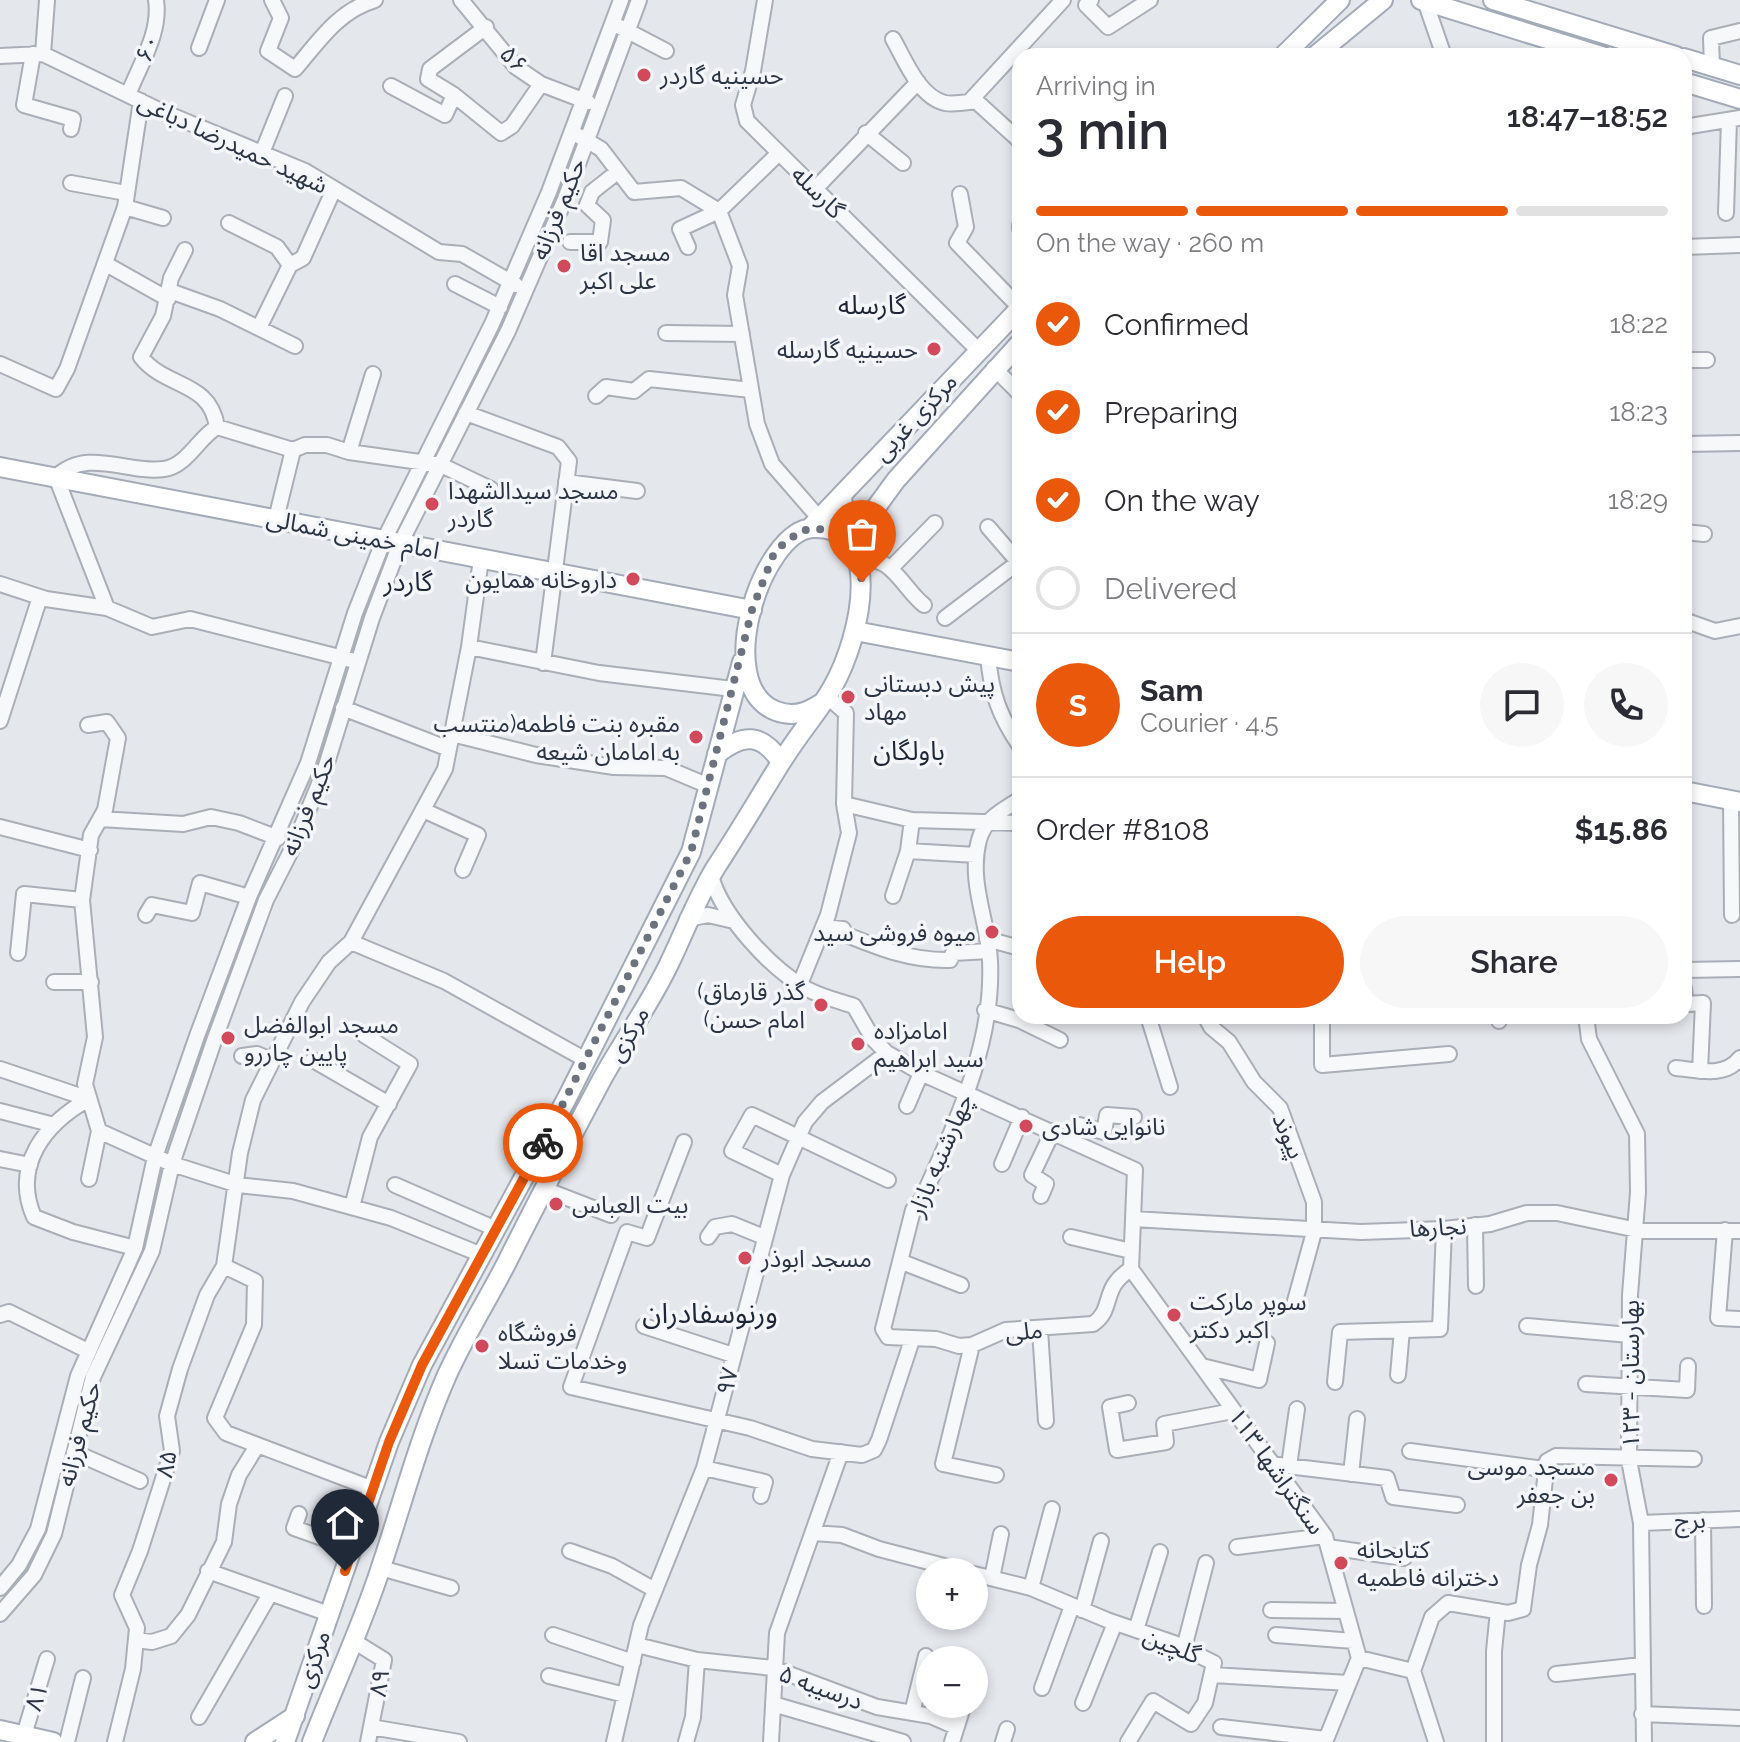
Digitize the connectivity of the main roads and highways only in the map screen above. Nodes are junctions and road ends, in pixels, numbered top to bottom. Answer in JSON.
{"nodes":[{"id":1,"x":1340,"y":0,"type":"edge"},
{"id":2,"x":1383,"y":0,"type":"edge"},
{"id":3,"x":1493,"y":0,"type":"edge"},
{"id":4,"x":1423,"y":1,"type":"edge"},
{"id":5,"x":1291,"y":48,"type":"edge"},
{"id":6,"x":1325,"y":48,"type":"edge"},
{"id":7,"x":1576,"y":48,"type":"edge"},
{"id":8,"x":1650,"y":48,"type":"edge"},
{"id":9,"x":1692,"y":61,"type":"edge"},
{"id":10,"x":1740,"y":75,"type":"edge"},
{"id":11,"x":1692,"y":84,"type":"edge"},
{"id":12,"x":1740,"y":99,"type":"edge"},
{"id":13,"x":1012,"y":316,"type":"edge"},
{"id":14,"x":1012,"y":351,"type":"edge"},
{"id":15,"x":0,"y":467,"type":"edge"},
{"id":16,"x":842,"y":495,"type":"junction"},
{"id":17,"x":869,"y":517,"type":"junction"},
{"id":18,"x":815,"y":523,"type":"junction"},
{"id":19,"x":858,"y":557,"type":"junction"},
{"id":20,"x":752,"y":610,"type":"junction"},
{"id":21,"x":855,"y":631,"type":"junction"},
{"id":22,"x":744,"y":656,"type":"junction"},
{"id":23,"x":1012,"y":660,"type":"edge"},
{"id":24,"x":829,"y":698,"type":"junction"},
{"id":25,"x":717,"y":754,"type":"junction"},
{"id":26,"x":781,"y":762,"type":"junction"},
{"id":27,"x":1692,"y":793,"type":"edge"},
{"id":28,"x":1736,"y":801,"type":"edge"},
{"id":29,"x":625,"y":978,"type":"junction"},
{"id":30,"x":649,"y":997,"type":"junction"},
{"id":31,"x":294,"y":1713,"type":"junction"},
{"id":32,"x":0,"y":1730,"type":"edge"},
{"id":33,"x":316,"y":1736,"type":"edge"},
{"id":34,"x":53,"y":1742,"type":"edge"},
{"id":35,"x":255,"y":1742,"type":"edge"},
{"id":36,"x":285,"y":1742,"type":"edge"}],
"edges":[{"from":1,"to":5,"type":"main road"},
{"from":2,"to":6,"type":"main road"},
{"from":3,"to":8,"type":"main road"},
{"from":4,"to":7,"type":"main road"},
{"from":9,"to":10,"type":"main road"},
{"from":11,"to":12,"type":"main road"},
{"from":13,"to":16,"type":"main road","name":"مرکزی غربی"},
{"from":14,"to":17,"type":"main road","name":"مرکزی غربی"},
{"from":15,"to":20,"type":"main road","name":"امام خمینی شمالی"},
{"from":16,"to":17,"type":"main road"},
{"from":16,"to":18,"type":"main road","name":"مرکزی غربی"},
{"from":17,"to":19,"type":"main road","name":"مرکزی غربی"},
{"from":18,"to":19,"type":"main road"},
{"from":18,"to":20,"type":"main road"},
{"from":19,"to":21,"type":"main road"},
{"from":20,"to":22,"type":"main road"},
{"from":21,"to":23,"type":"main road"},
{"from":21,"to":24,"type":"main road"},
{"from":22,"to":24,"type":"main road"},
{"from":22,"to":25,"type":"main road","name":"مرکزی"},
{"from":24,"to":26,"type":"main road","name":"مرکزی"},
{"from":25,"to":26,"type":"main road"},
{"from":25,"to":29,"type":"main road","name":"مرکزی"},
{"from":26,"to":30,"type":"main road","name":"مرکزی"},
{"from":27,"to":28,"type":"main road"},
{"from":29,"to":30,"type":"main road"},
{"from":29,"to":31,"type":"main road","name":"مرکزی"},
{"from":30,"to":33,"type":"main road","name":"مرکزی"},
{"from":31,"to":33,"type":"main road"},
{"from":31,"to":35,"type":"main road"},
{"from":31,"to":36,"type":"main road","name":"مرکزی"},
{"from":32,"to":34,"type":"main road"}]}
